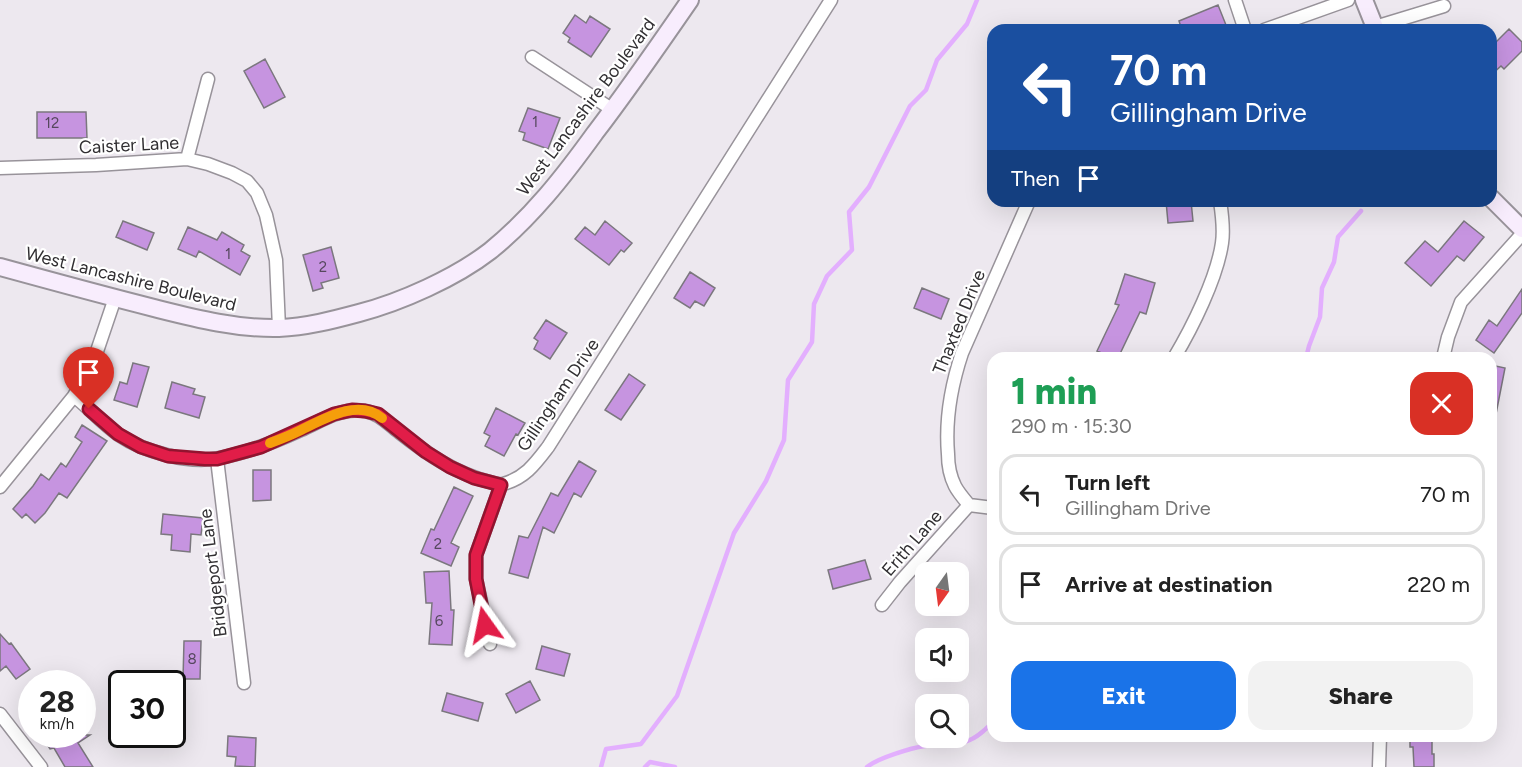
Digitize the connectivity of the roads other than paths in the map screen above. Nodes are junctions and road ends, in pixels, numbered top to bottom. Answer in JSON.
{"nodes":[{"id":1,"x":690,"y":0,"type":"edge"},
{"id":2,"x":831,"y":0,"type":"edge"},
{"id":3,"x":1235,"y":0,"type":"edge"},
{"id":4,"x":1348,"y":0,"type":"edge"},
{"id":5,"x":1364,"y":0,"type":"edge"},
{"id":6,"x":1444,"y":6,"type":"dead end"},
{"id":7,"x":1243,"y":24,"type":"edge"},
{"id":8,"x":1281,"y":24,"type":"edge"},
{"id":9,"x":1373,"y":24,"type":"edge"},
{"id":10,"x":1388,"y":24,"type":"edge"},
{"id":11,"x":532,"y":57,"type":"dead end"},
{"id":12,"x":208,"y":79,"type":"dead end"},
{"id":13,"x":613,"y":110,"type":"junction"},
{"id":14,"x":187,"y":159,"type":"junction"},
{"id":15,"x":0,"y":168,"type":"edge"},
{"id":16,"x":1497,"y":204,"type":"edge"},
{"id":17,"x":1026,"y":207,"type":"edge"},
{"id":18,"x":1220,"y":207,"type":"edge"},
{"id":19,"x":1522,"y":229,"type":"edge"},
{"id":20,"x":1522,"y":234,"type":"edge"},
{"id":21,"x":0,"y":267,"type":"edge"},
{"id":22,"x":115,"y":298,"type":"junction"},
{"id":23,"x":279,"y":328,"type":"junction"},
{"id":24,"x":1177,"y":352,"type":"edge"},
{"id":25,"x":1444,"y":352,"type":"edge"},
{"id":26,"x":74,"y":396,"type":"junction"},
{"id":27,"x":217,"y":459,"type":"junction"},
{"id":28,"x":501,"y":485,"type":"junction"},
{"id":29,"x":0,"y":487,"type":"edge"},
{"id":30,"x":969,"y":505,"type":"junction"},
{"id":31,"x":987,"y":507,"type":"edge"},
{"id":32,"x":882,"y":605,"type":"dead end"},
{"id":33,"x":489,"y":644,"type":"dead end"},
{"id":34,"x":243,"y":683,"type":"dead end"},
{"id":35,"x":0,"y":714,"type":"edge"},
{"id":36,"x":1380,"y":742,"type":"edge"},
{"id":37,"x":39,"y":766,"type":"edge"},
{"id":38,"x":1379,"y":767,"type":"edge"}],
"edges":[{"from":1,"to":13,"type":"main road","name":"West Lancashire Boulevard"},
{"from":2,"to":28,"type":"street","name":"Gillingham Drive"},
{"from":3,"to":7,"type":"street"},
{"from":4,"to":8,"type":"street"},
{"from":5,"to":9,"type":"main road"},
{"from":6,"to":10,"type":"street"},
{"from":11,"to":13,"type":"street"},
{"from":12,"to":14,"type":"street"},
{"from":13,"to":23,"type":"main road","name":"West Lancashire Boulevard"},
{"from":14,"to":15,"type":"street","name":"Caister Lane"},
{"from":14,"to":23,"type":"street","name":"Caister Lane"},
{"from":16,"to":19,"type":"main road"},
{"from":17,"to":30,"type":"street","name":"Thaxted Drive"},
{"from":18,"to":24,"type":"street"},
{"from":20,"to":25,"type":"street"},
{"from":21,"to":22,"type":"main road","name":"West Lancashire Boulevard"},
{"from":22,"to":23,"type":"main road","name":"West Lancashire Boulevard"},
{"from":22,"to":26,"type":"street"},
{"from":26,"to":27,"type":"street"},
{"from":26,"to":29,"type":"street"},
{"from":27,"to":28,"type":"street"},
{"from":27,"to":34,"type":"street","name":"Bridgeport Lane"},
{"from":28,"to":33,"type":"street"},
{"from":30,"to":31,"type":"street"},
{"from":30,"to":32,"type":"street","name":"Erith Lane"},
{"from":35,"to":37,"type":"street"},
{"from":36,"to":38,"type":"street"}]}
